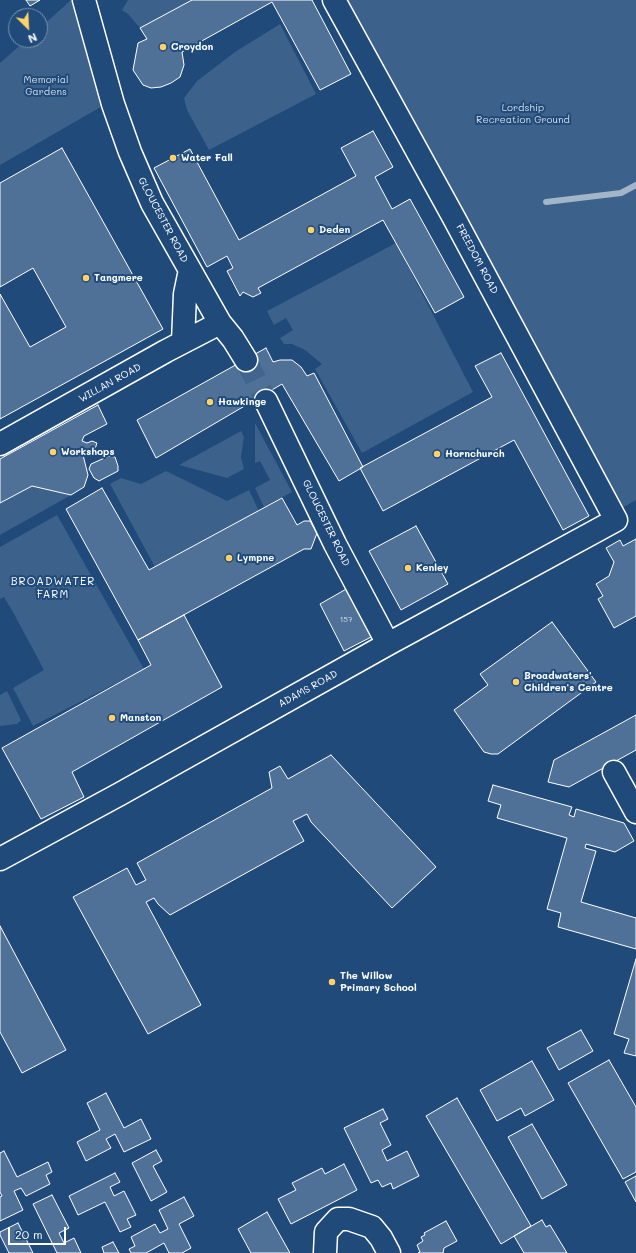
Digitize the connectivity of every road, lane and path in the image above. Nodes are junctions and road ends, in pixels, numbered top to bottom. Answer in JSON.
{"nodes":[{"id":1,"x":84,"y":0,"type":"edge"},
{"id":2,"x":334,"y":0,"type":"edge"},
{"id":3,"x":190,"y":270,"type":"junction"},
{"id":4,"x":220,"y":322,"type":"junction"},
{"id":5,"x":183,"y":342,"type":"junction"},
{"id":6,"x":246,"y":360,"type":"tunnel mouth"},
{"id":7,"x":266,"y":401,"type":"tunnel mouth"},
{"id":8,"x":0,"y":444,"type":"edge"},
{"id":9,"x":616,"y":520,"type":"joint"},
{"id":10,"x":395,"y":640,"type":"junction"},
{"id":11,"x":614,"y":772,"type":"dead end"},
{"id":12,"x":636,"y":812,"type":"edge"},
{"id":13,"x":0,"y":859,"type":"edge"},
{"id":14,"x":325,"y":1253,"type":"edge"},
{"id":15,"x":389,"y":1253,"type":"edge"}],
"edges":[{"from":1,"to":3,"type":"street","name":"GLOUCESTER ROAD"},
{"from":2,"to":9,"type":"street","name":"FREEDOM ROAD"},
{"from":3,"to":4,"type":"street","name":"GLOUCESTER ROAD"},
{"from":3,"to":5,"type":"street"},
{"from":4,"to":5,"type":"street","name":"WILLAN ROAD"},
{"from":4,"to":6,"type":"street","name":"GLOUCESTER ROAD"},
{"from":5,"to":8,"type":"street","name":"WILLAN ROAD"},
{"from":7,"to":10,"type":"street","name":"GLOUCESTER ROAD"},
{"from":9,"to":10,"type":"street","name":"ADAMS ROAD"},
{"from":10,"to":13,"type":"street","name":"ADAMS ROAD"},
{"from":11,"to":12,"type":"street"},
{"from":14,"to":15,"type":"street"}]}
